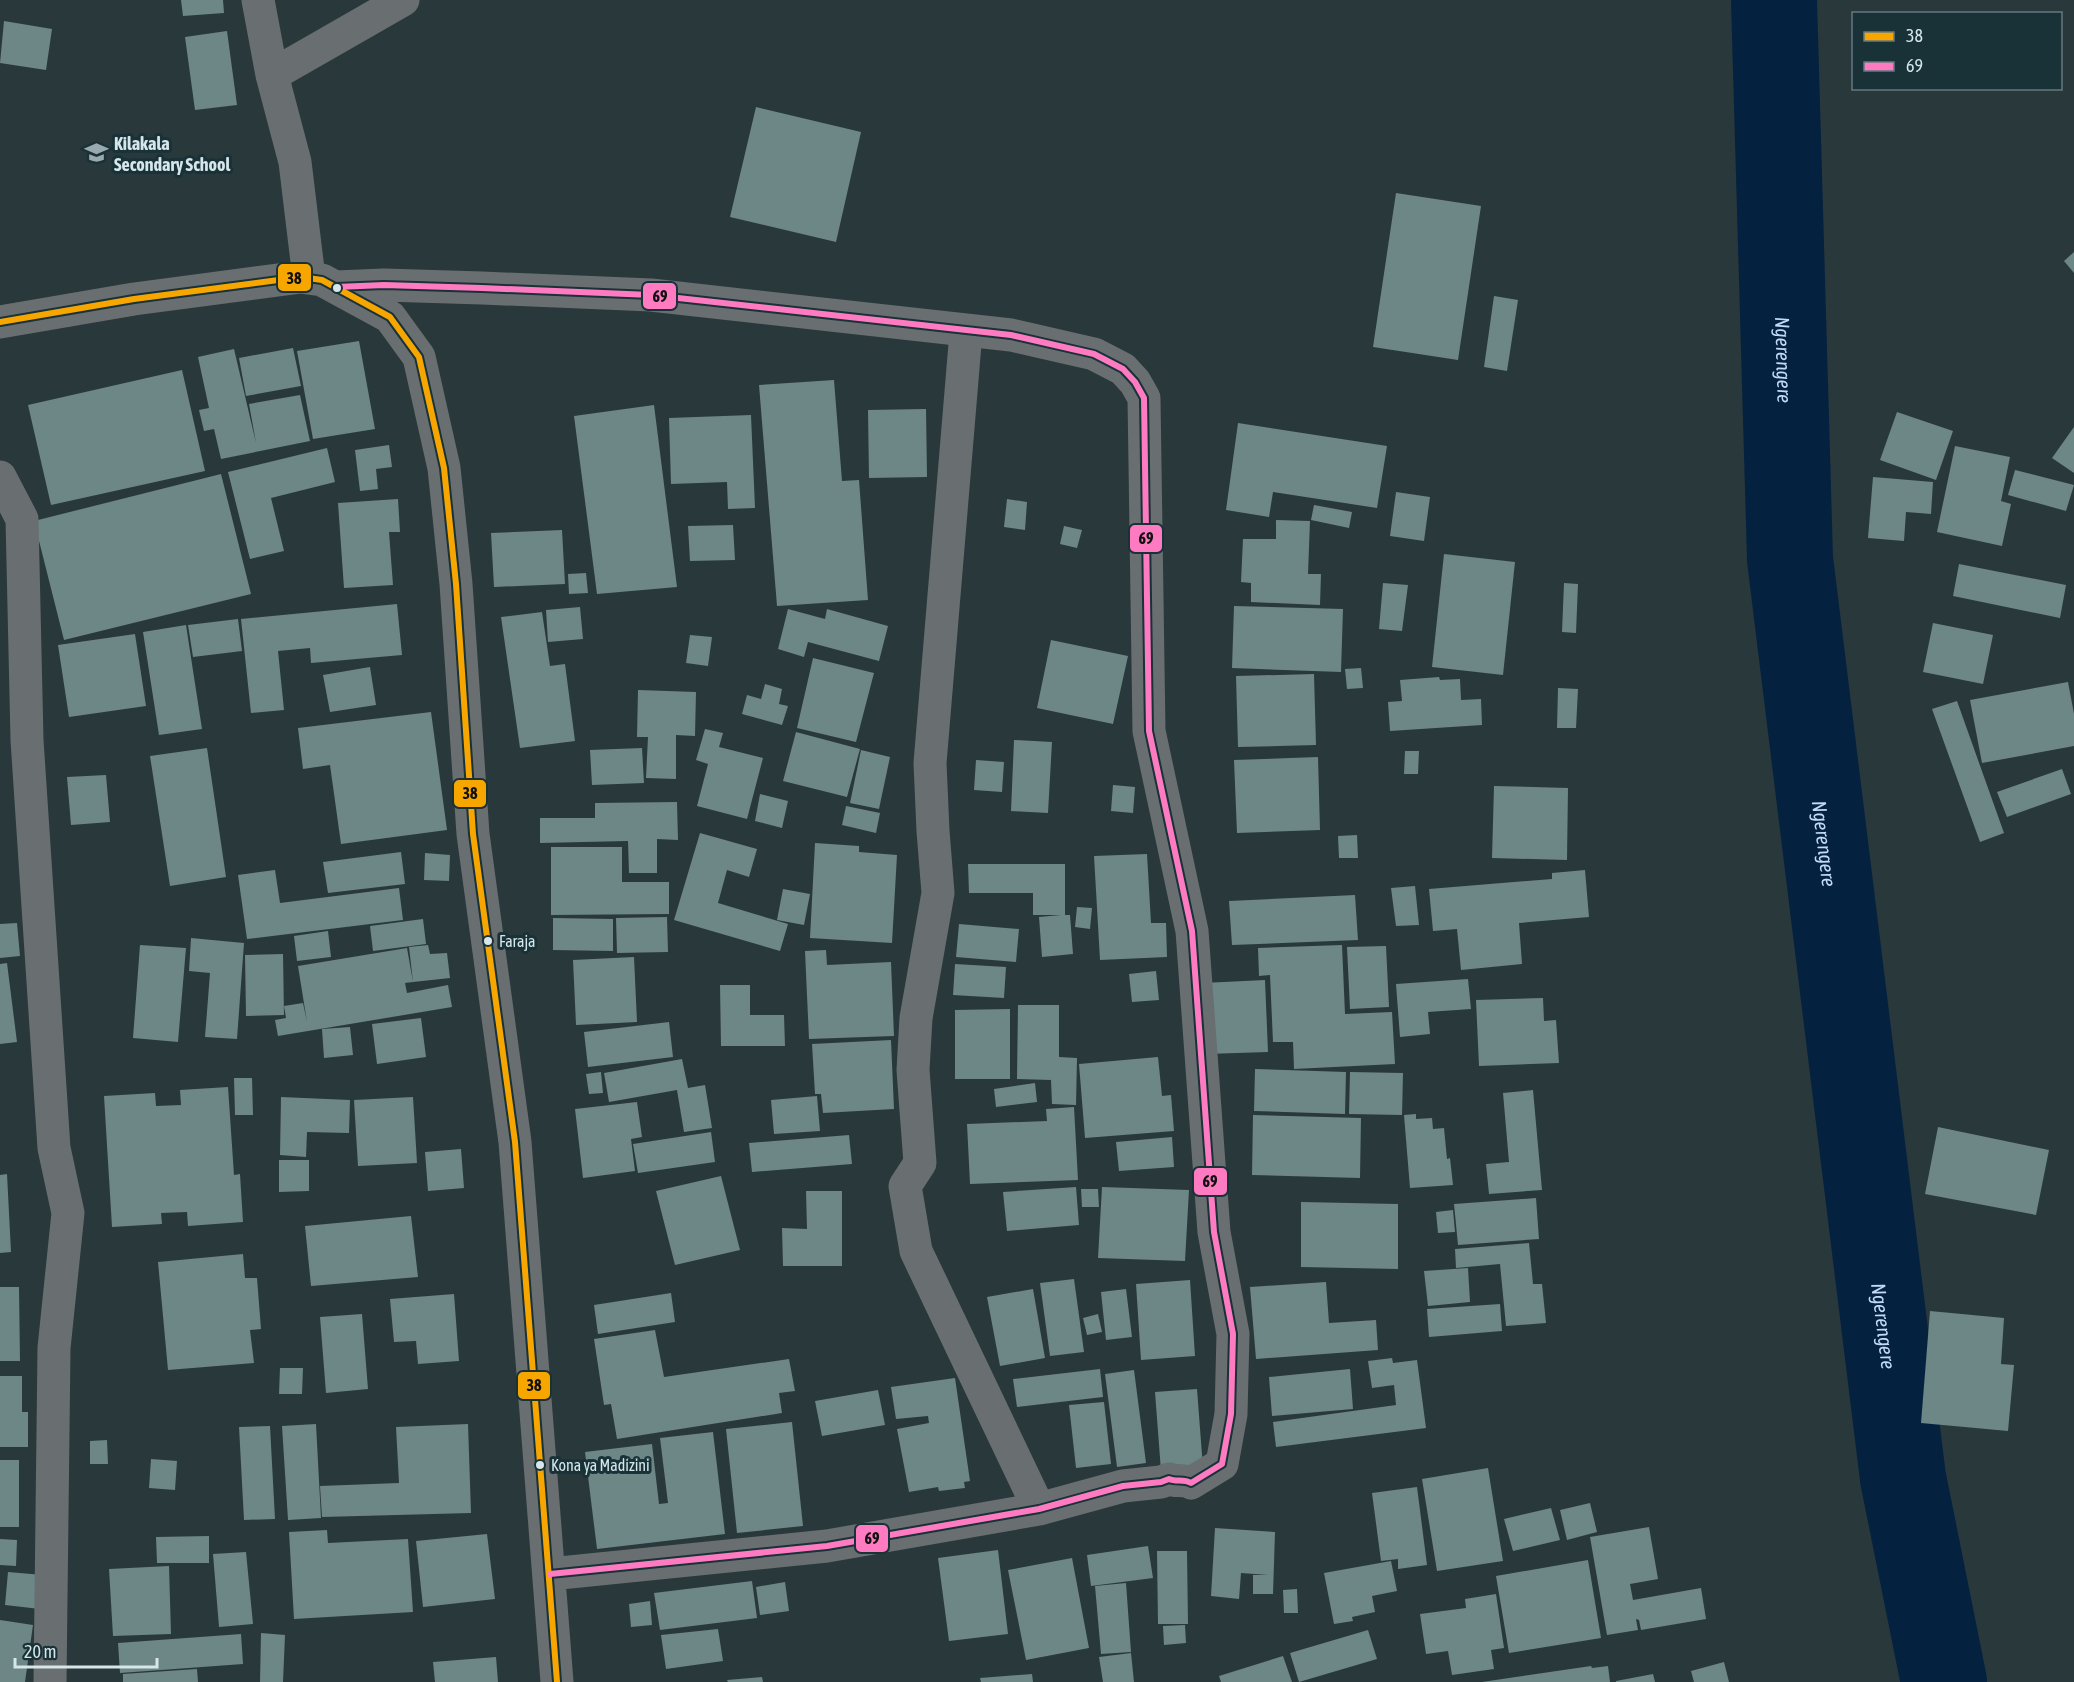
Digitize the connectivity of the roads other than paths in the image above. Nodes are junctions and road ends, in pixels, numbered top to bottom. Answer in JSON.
{"nodes":[{"id":1,"x":258,"y":0,"type":"edge"},
{"id":2,"x":403,"y":0,"type":"edge"},
{"id":3,"x":272,"y":75,"type":"junction"},
{"id":4,"x":323,"y":283,"type":"junction"},
{"id":5,"x":0,"y":322,"type":"edge"},
{"id":6,"x":966,"y":332,"type":"junction"},
{"id":7,"x":0,"y":477,"type":"edge"},
{"id":8,"x":1039,"y":1509,"type":"junction"},
{"id":9,"x":550,"y":1574,"type":"junction"},
{"id":10,"x":50,"y":1682,"type":"edge"},
{"id":11,"x":557,"y":1682,"type":"edge"}],
"edges":[{"from":1,"to":3,"type":"street"},
{"from":2,"to":3,"type":"street"},
{"from":3,"to":4,"type":"street"},
{"from":4,"to":5,"type":"street"},
{"from":4,"to":6,"type":"street"},
{"from":4,"to":9,"type":"street"},
{"from":6,"to":8,"type":"street"},
{"from":6,"to":8,"type":"street"},
{"from":7,"to":10,"type":"street"},
{"from":8,"to":9,"type":"street"},
{"from":9,"to":11,"type":"street"}]}
